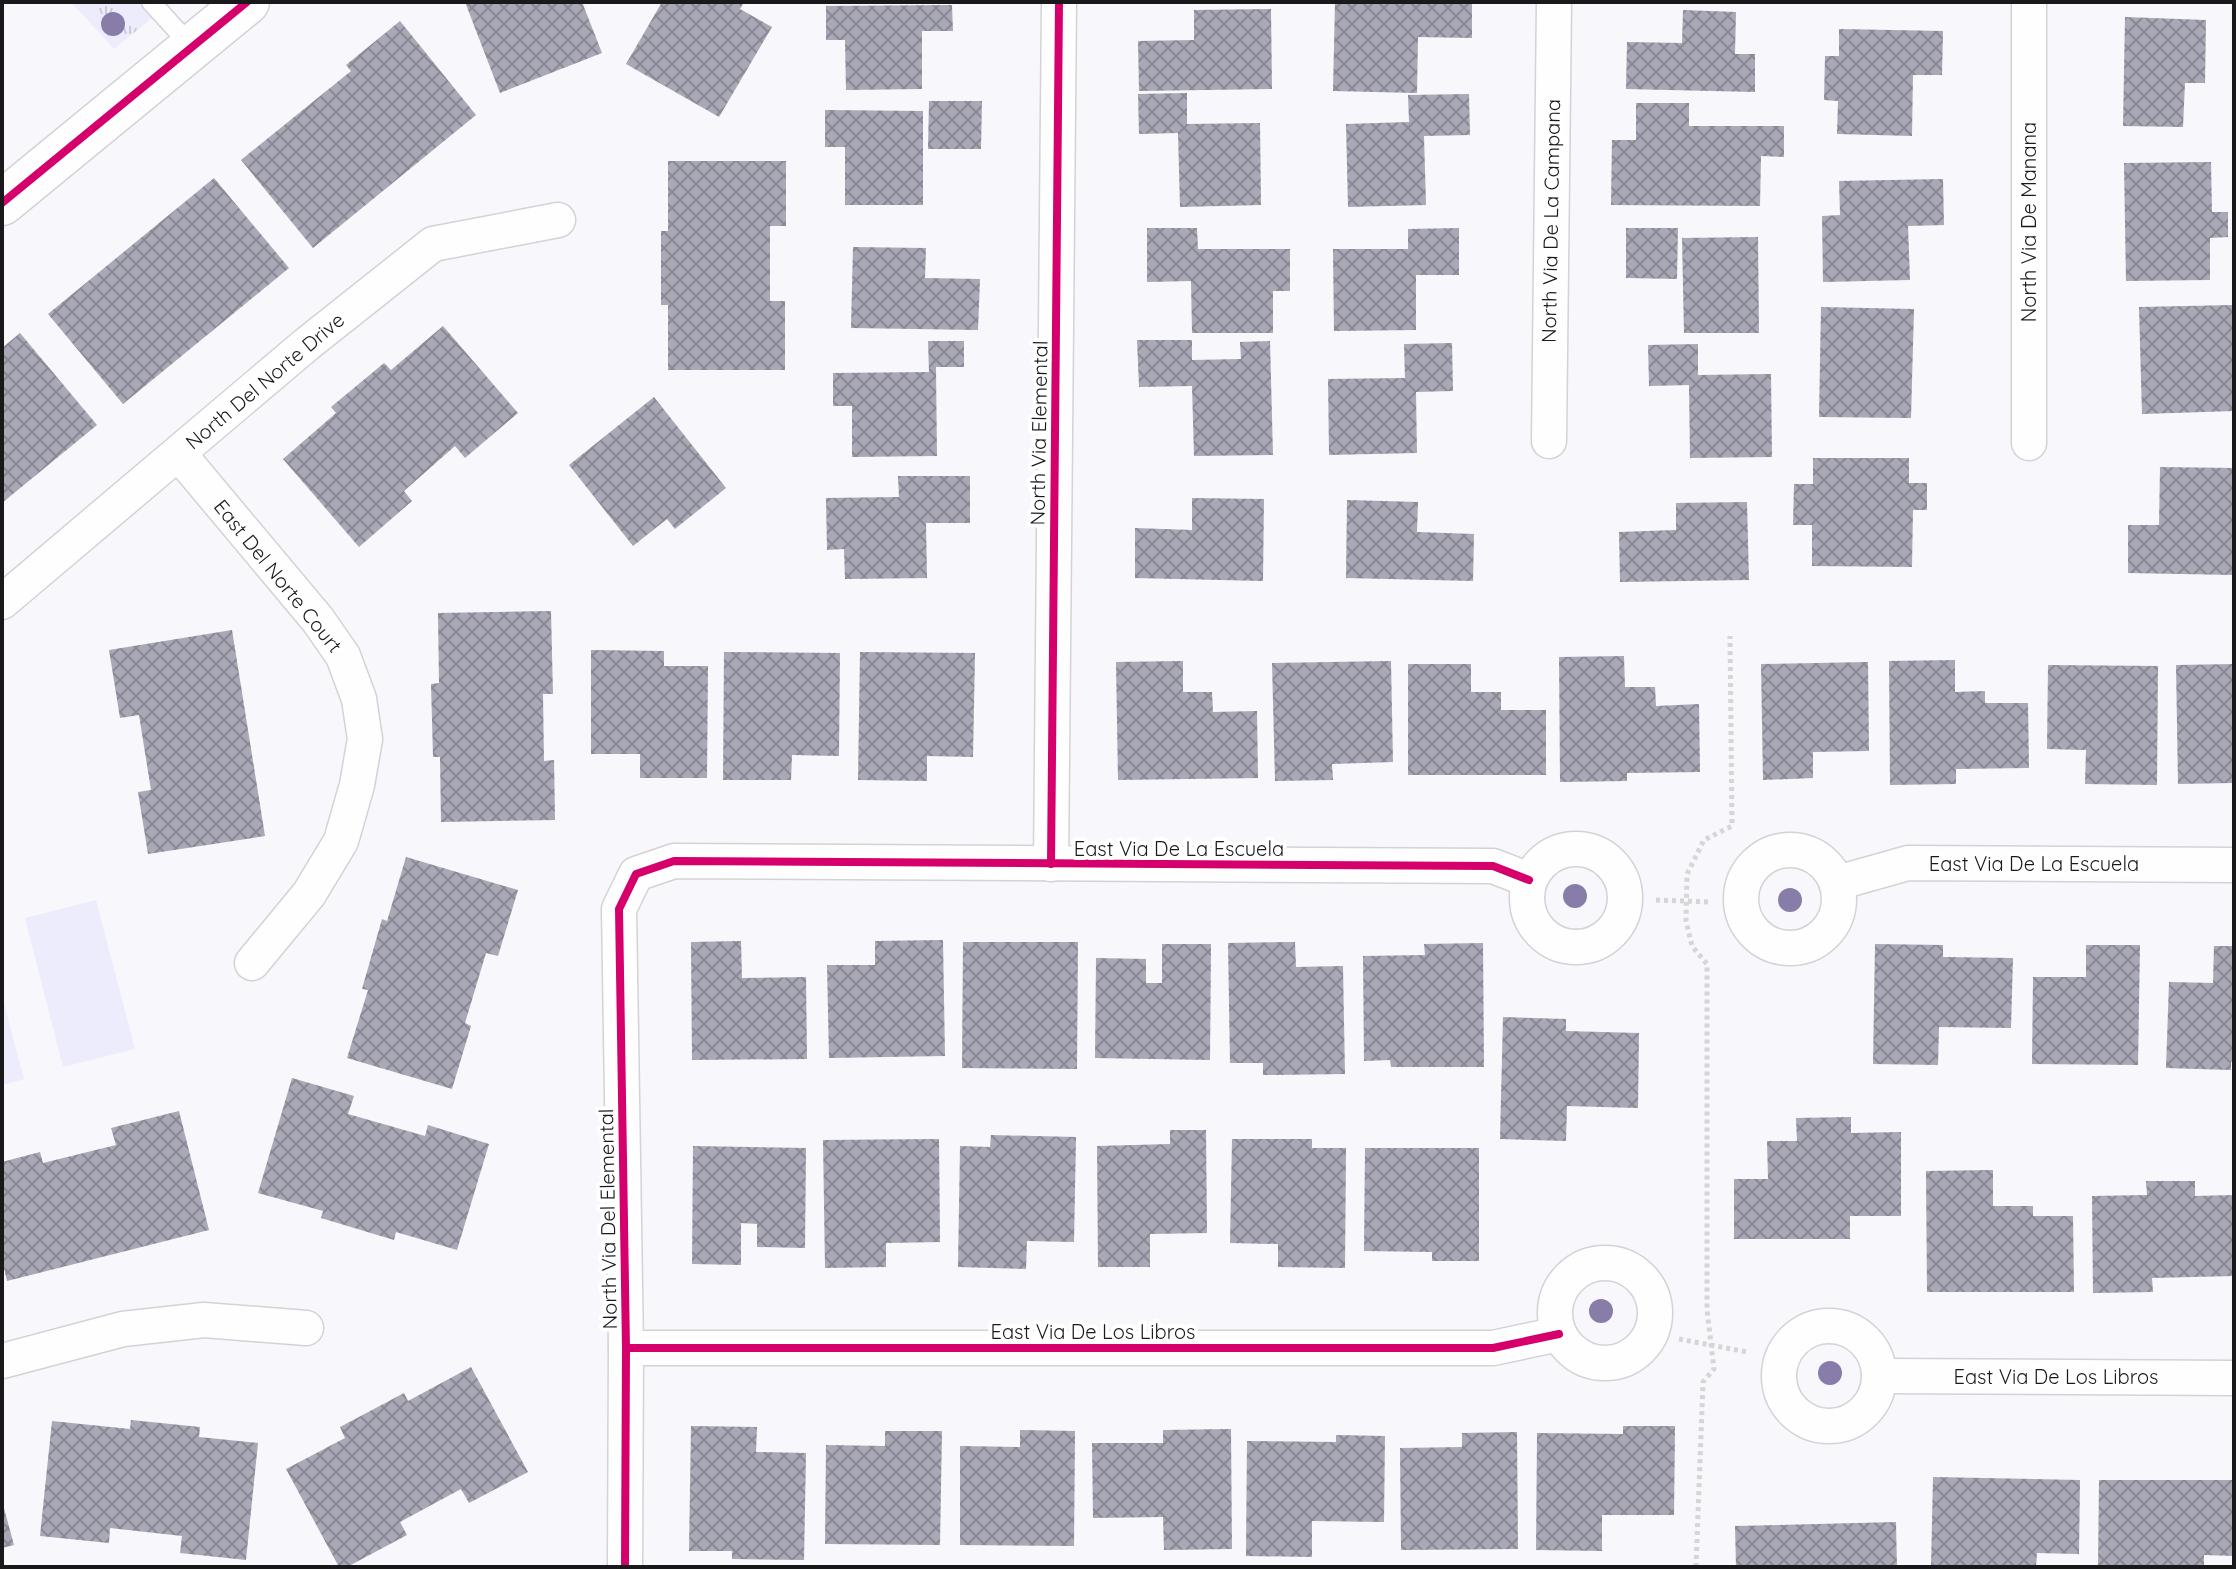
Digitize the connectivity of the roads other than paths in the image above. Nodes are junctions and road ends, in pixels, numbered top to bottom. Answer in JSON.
{"nodes":[{"id":1,"x":151,"y":2,"type":"edge"},
{"id":2,"x":247,"y":2,"type":"edge"},
{"id":3,"x":1059,"y":2,"type":"edge"},
{"id":4,"x":1554,"y":2,"type":"edge"},
{"id":5,"x":2029,"y":2,"type":"edge"},
{"id":6,"x":192,"y":47,"type":"junction"},
{"id":7,"x":2,"y":203,"type":"edge"},
{"id":8,"x":558,"y":220,"type":"dead end"},
{"id":9,"x":1549,"y":441,"type":"dead end"},
{"id":10,"x":2029,"y":443,"type":"dead end"},
{"id":11,"x":179,"y":454,"type":"junction"},
{"id":12,"x":2,"y":602,"type":"edge"},
{"id":13,"x":1051,"y":864,"type":"junction"},
{"id":14,"x":2234,"y":865,"type":"edge"},
{"id":15,"x":636,"y":874,"type":"joint"},
{"id":16,"x":1529,"y":880,"type":"dead end"},
{"id":17,"x":1837,"y":883,"type":"dead end"},
{"id":18,"x":252,"y":963,"type":"dead end"},
{"id":19,"x":306,"y":1328,"type":"dead end"},
{"id":20,"x":1559,"y":1334,"type":"dead end"},
{"id":21,"x":626,"y":1348,"type":"junction"},
{"id":22,"x":2,"y":1361,"type":"edge"},
{"id":23,"x":1879,"y":1376,"type":"dead end"},
{"id":24,"x":2234,"y":1378,"type":"edge"},
{"id":25,"x":625,"y":1567,"type":"edge"}],
"edges":[{"from":1,"to":6,"type":"lane"},
{"from":2,"to":6,"type":"street"},
{"from":3,"to":13,"type":"street","name":"North Via Elemental"},
{"from":4,"to":9,"type":"street","name":"North Via De La Campana"},
{"from":5,"to":10,"type":"street","name":"North Via De Manana"},
{"from":6,"to":7,"type":"street"},
{"from":8,"to":11,"type":"street","name":"North Del Norte Drive"},
{"from":11,"to":12,"type":"street","name":"North Del Norte Drive"},
{"from":11,"to":18,"type":"street","name":"East Del Norte Court"},
{"from":13,"to":15,"type":"street","name":"East Via De La Escuela"},
{"from":13,"to":16,"type":"street","name":"East Via De La Escuela"},
{"from":14,"to":17,"type":"street","name":"East Via De La Escuela"},
{"from":15,"to":21,"type":"street","name":"North Via Del Elemental"},
{"from":19,"to":22,"type":"street"},
{"from":20,"to":21,"type":"street","name":"East Via De Los Libros"},
{"from":21,"to":25,"type":"street","name":"North Via Del Elemental"},
{"from":23,"to":24,"type":"street","name":"East Via De Los Libros"}]}
